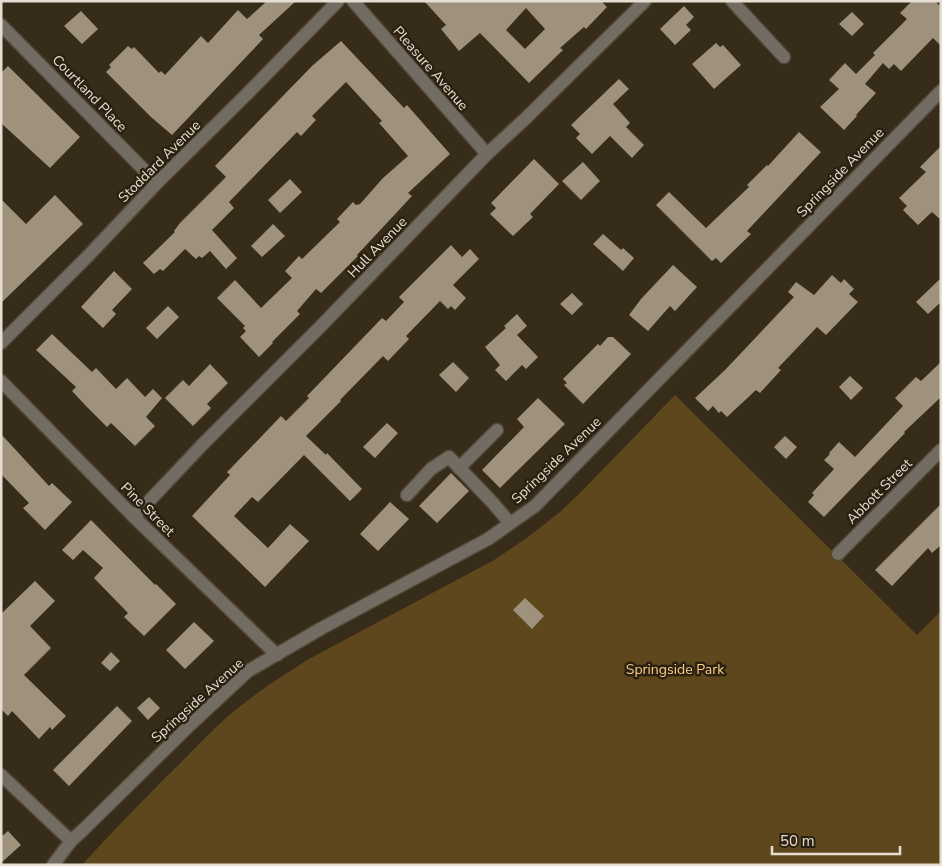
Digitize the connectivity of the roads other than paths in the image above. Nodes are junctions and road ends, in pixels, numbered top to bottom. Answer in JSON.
{"nodes":[{"id":1,"x":338,"y":1,"type":"edge"},
{"id":2,"x":353,"y":1,"type":"edge"},
{"id":3,"x":645,"y":1,"type":"edge"},
{"id":4,"x":732,"y":1,"type":"edge"},
{"id":5,"x":1,"y":25,"type":"edge"},
{"id":6,"x":784,"y":57,"type":"dead end"},
{"id":7,"x":941,"y":91,"type":"edge"},
{"id":8,"x":487,"y":154,"type":"junction"},
{"id":9,"x":157,"y":183,"type":"junction"},
{"id":10,"x":1,"y":343,"type":"edge"},
{"id":11,"x":1,"y":381,"type":"edge"},
{"id":12,"x":497,"y":430,"type":"dead end"},
{"id":13,"x":941,"y":450,"type":"edge"},
{"id":14,"x":459,"y":468,"type":"junction"},
{"id":15,"x":407,"y":495,"type":"dead end"},
{"id":16,"x":134,"y":517,"type":"junction"},
{"id":17,"x":510,"y":523,"type":"junction"},
{"id":18,"x":838,"y":554,"type":"dead end"},
{"id":19,"x":277,"y":654,"type":"junction"},
{"id":20,"x":1,"y":775,"type":"edge"},
{"id":21,"x":71,"y":842,"type":"junction"},
{"id":22,"x":53,"y":865,"type":"edge"}],
"edges":[{"from":1,"to":9,"type":"street","name":"Stoddard Avenue"},
{"from":2,"to":8,"type":"street","name":"Pleasure Avenue"},
{"from":3,"to":8,"type":"street","name":"Hull Avenue"},
{"from":4,"to":6,"type":"street"},
{"from":5,"to":9,"type":"street","name":"Courtland Place"},
{"from":7,"to":17,"type":"street","name":"Springside Avenue"},
{"from":8,"to":16,"type":"street","name":"Hull Avenue"},
{"from":9,"to":10,"type":"street","name":"Stoddard Avenue"},
{"from":11,"to":16,"type":"street","name":"Pine Street"},
{"from":12,"to":14,"type":"street"},
{"from":13,"to":18,"type":"street","name":"Abbott Street"},
{"from":14,"to":15,"type":"street"},
{"from":14,"to":17,"type":"street"},
{"from":16,"to":19,"type":"street","name":"Pine Street"},
{"from":17,"to":19,"type":"street","name":"Springside Avenue"},
{"from":19,"to":21,"type":"street","name":"Springside Avenue"},
{"from":20,"to":21,"type":"street"},
{"from":21,"to":22,"type":"street","name":"Springside Avenue"}]}
